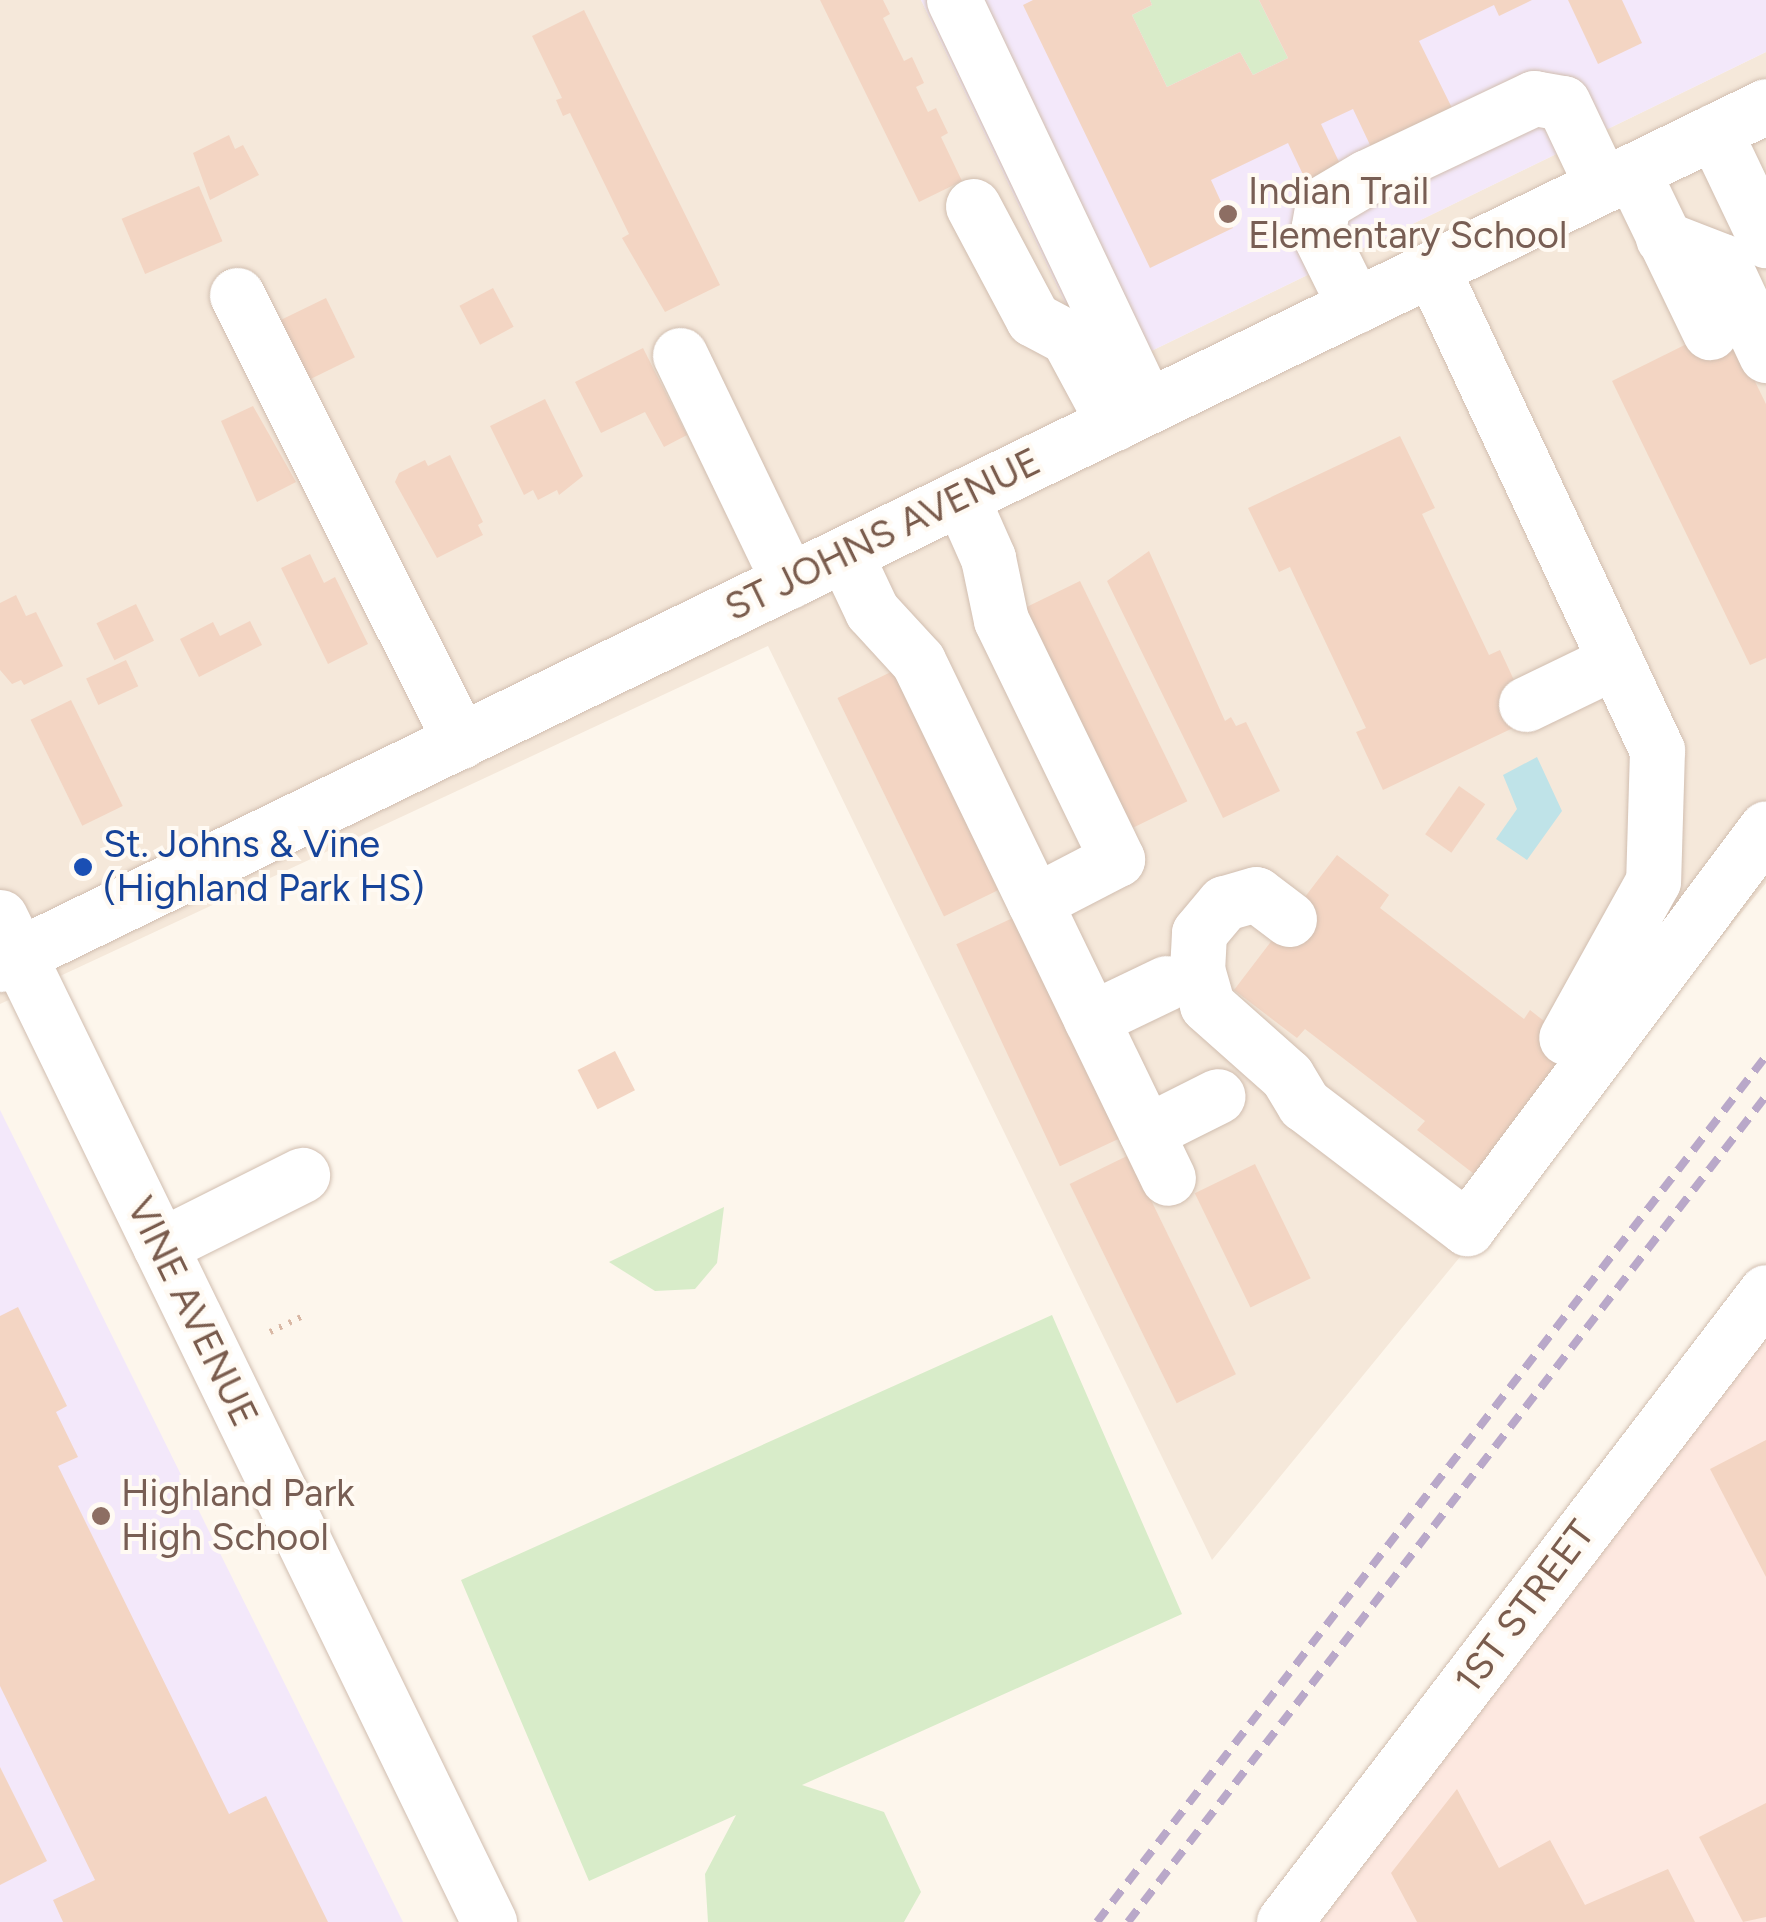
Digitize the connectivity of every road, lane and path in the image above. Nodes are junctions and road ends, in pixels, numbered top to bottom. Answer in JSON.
{"nodes":[{"id":1,"x":954,"y":0,"type":"edge"},
{"id":2,"x":1766,"y":106,"type":"edge"},
{"id":3,"x":1714,"y":131,"type":"junction"},
{"id":4,"x":1617,"y":178,"type":"junction"},
{"id":5,"x":972,"y":206,"type":"dead end"},
{"id":6,"x":1664,"y":238,"type":"junction"},
{"id":7,"x":1766,"y":240,"type":"edge"},
{"id":8,"x":1432,"y":268,"type":"junction"},
{"id":9,"x":237,"y":295,"type":"dead end"},
{"id":10,"x":1355,"y":306,"type":"junction"},
{"id":11,"x":1710,"y":332,"type":"dead end"},
{"id":12,"x":680,"y":355,"type":"dead end"},
{"id":13,"x":1766,"y":355,"type":"edge"},
{"id":14,"x":1131,"y":415,"type":"junction"},
{"id":15,"x":961,"y":498,"type":"junction"},
{"id":16,"x":845,"y":554,"type":"junction"},
{"id":17,"x":789,"y":581,"type":"junction"},
{"id":18,"x":1615,"y":661,"type":"junction"},
{"id":19,"x":1526,"y":704,"type":"dead end"},
{"id":20,"x":460,"y":741,"type":"junction"},
{"id":21,"x":1766,"y":830,"type":"edge"},
{"id":22,"x":1653,"y":881,"type":"junction"},
{"id":23,"x":1034,"y":902,"type":"junction"},
{"id":24,"x":1698,"y":916,"type":"junction"},
{"id":25,"x":1289,"y":919,"type":"dead end"},
{"id":26,"x":6,"y":945,"type":"edge"},
{"id":27,"x":1166,"y":983,"type":"dead end"},
{"id":28,"x":1091,"y":1019,"type":"junction"},
{"id":29,"x":1566,"y":1038,"type":"dead end"},
{"id":30,"x":1218,"y":1096,"type":"dead end"},
{"id":31,"x":302,"y":1175,"type":"dead end"},
{"id":32,"x":160,"y":1246,"type":"junction"},
{"id":33,"x":1766,"y":1292,"type":"edge"},
{"id":34,"x":306,"y":1314,"type":"dead end"},
{"id":35,"x":270,"y":1332,"type":"dead end"},
{"id":36,"x":489,"y":1922,"type":"edge"},
{"id":37,"x":1284,"y":1922,"type":"edge"}],
"edges":[{"from":1,"to":14,"type":"street"},
{"from":2,"to":3,"type":"street","name":"ST JOHNS AVENUE"},
{"from":3,"to":4,"type":"street","name":"ST JOHNS AVENUE"},
{"from":3,"to":7,"type":"street"},
{"from":4,"to":6,"type":"street"},
{"from":4,"to":8,"type":"street","name":"ST JOHNS AVENUE"},
{"from":4,"to":10,"type":"street"},
{"from":5,"to":14,"type":"street"},
{"from":6,"to":11,"type":"street"},
{"from":6,"to":13,"type":"street"},
{"from":8,"to":10,"type":"street","name":"ST JOHNS AVENUE"},
{"from":8,"to":18,"type":"street"},
{"from":9,"to":20,"type":"street"},
{"from":10,"to":14,"type":"street","name":"ST JOHNS AVENUE"},
{"from":12,"to":17,"type":"street"},
{"from":14,"to":15,"type":"street","name":"ST JOHNS AVENUE"},
{"from":15,"to":16,"type":"street","name":"ST JOHNS AVENUE"},
{"from":15,"to":23,"type":"street"},
{"from":16,"to":17,"type":"street","name":"ST JOHNS AVENUE"},
{"from":16,"to":23,"type":"street"},
{"from":17,"to":20,"type":"street","name":"ST JOHNS AVENUE"},
{"from":18,"to":19,"type":"street"},
{"from":18,"to":22,"type":"street"},
{"from":20,"to":26,"type":"street","name":"ST JOHNS AVENUE"},
{"from":21,"to":24,"type":"street"},
{"from":22,"to":24,"type":"street"},
{"from":22,"to":29,"type":"street"},
{"from":23,"to":28,"type":"street"},
{"from":24,"to":25,"type":"street"},
{"from":26,"to":32,"type":"street","name":"VINE AVENUE"},
{"from":27,"to":28,"type":"street"},
{"from":28,"to":30,"type":"street"},
{"from":31,"to":32,"type":"street"},
{"from":32,"to":36,"type":"street","name":"VINE AVENUE"},
{"from":33,"to":37,"type":"street","name":"1ST STREET"},
{"from":34,"to":35,"type":"path"}]}
